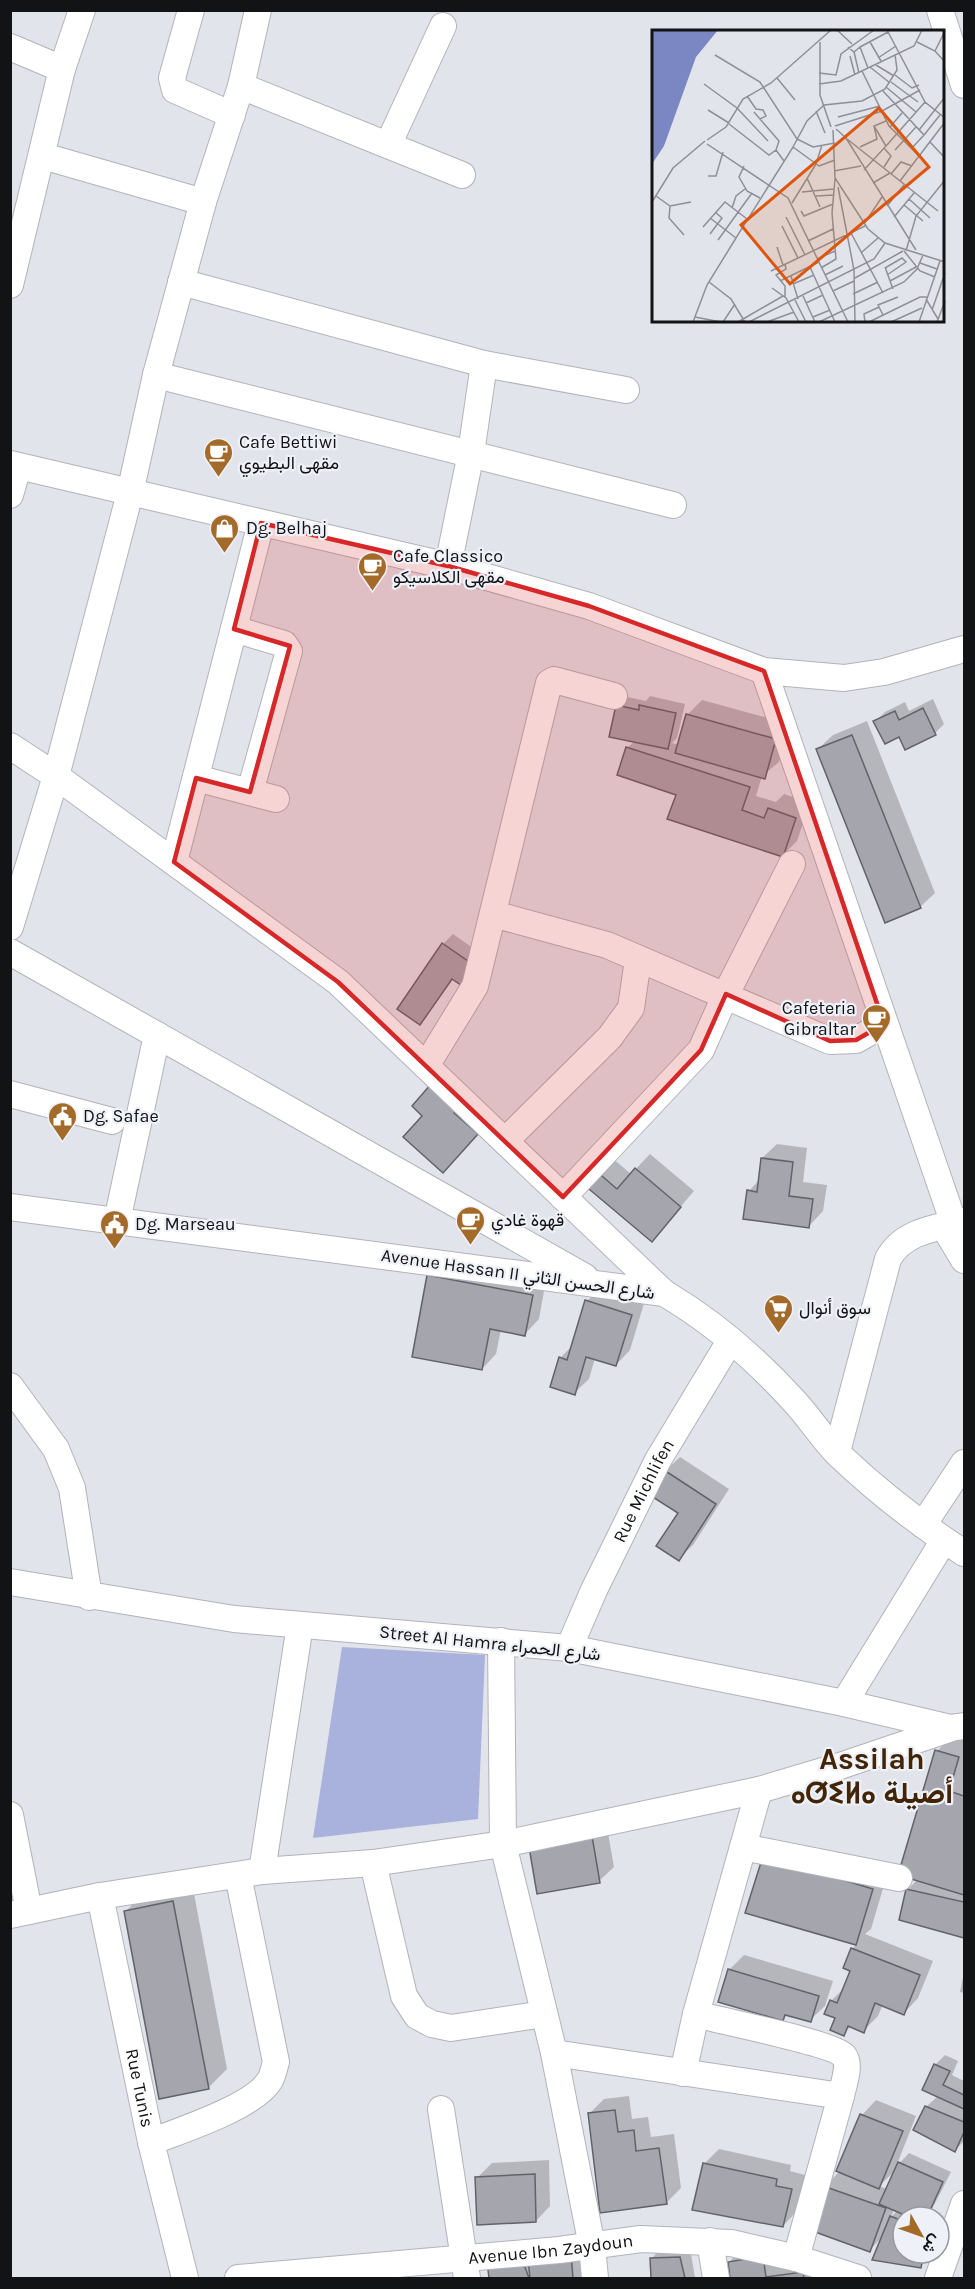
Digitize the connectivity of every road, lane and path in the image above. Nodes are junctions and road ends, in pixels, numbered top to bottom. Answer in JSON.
{"nodes":[{"id":1,"x":82,"y":10,"type":"edge"},
{"id":2,"x":191,"y":10,"type":"edge"},
{"id":3,"x":258,"y":10,"type":"edge"},
{"id":4,"x":940,"y":10,"type":"edge"},
{"id":5,"x":443,"y":26,"type":"dead end"},
{"id":6,"x":10,"y":47,"type":"edge"},
{"id":7,"x":62,"y":69,"type":"junction"},
{"id":8,"x":964,"y":85,"type":"edge"},
{"id":9,"x":241,"y":86,"type":"junction"},
{"id":10,"x":232,"y":115,"type":"junction"},
{"id":11,"x":388,"y":145,"type":"junction"},
{"id":12,"x":43,"y":156,"type":"junction"},
{"id":13,"x":462,"y":175,"type":"dead end"},
{"id":14,"x":203,"y":202,"type":"junction"},
{"id":15,"x":181,"y":282,"type":"junction"},
{"id":16,"x":10,"y":285,"type":"edge"},
{"id":17,"x":484,"y":364,"type":"junction"},
{"id":18,"x":156,"y":375,"type":"junction"},
{"id":19,"x":626,"y":390,"type":"dead end"},
{"id":20,"x":471,"y":453,"type":"junction"},
{"id":21,"x":14,"y":466,"type":"edge"},
{"id":22,"x":130,"y":493,"type":"junction"},
{"id":23,"x":10,"y":495,"type":"edge"},
{"id":24,"x":673,"y":505,"type":"dead end"},
{"id":25,"x":261,"y":523,"type":"junction"},
{"id":26,"x":448,"y":566,"type":"junction"},
{"id":27,"x":234,"y":629,"type":"junction"},
{"id":28,"x":964,"y":649,"type":"edge"},
{"id":29,"x":764,"y":671,"type":"junction"},
{"id":30,"x":614,"y":696,"type":"dead end"},
{"id":31,"x":10,"y":746,"type":"edge"},
{"id":32,"x":56,"y":776,"type":"junction"},
{"id":33,"x":195,"y":778,"type":"junction"},
{"id":34,"x":250,"y":792,"type":"junction"},
{"id":35,"x":276,"y":799,"type":"dead end"},
{"id":36,"x":174,"y":862,"type":"junction"},
{"id":37,"x":792,"y":864,"type":"dead end"},
{"id":38,"x":493,"y":914,"type":"junction"},
{"id":39,"x":10,"y":927,"type":"edge"},
{"id":40,"x":10,"y":952,"type":"edge"},
{"id":41,"x":638,"y":960,"type":"junction"},
{"id":42,"x":726,"y":994,"type":"junction"},
{"id":43,"x":884,"y":1023,"type":"junction"},
{"id":44,"x":157,"y":1035,"type":"junction"},
{"id":45,"x":426,"y":1066,"type":"junction"},
{"id":46,"x":10,"y":1094,"type":"edge"},
{"id":47,"x":112,"y":1121,"type":"dead end"},
{"id":48,"x":505,"y":1141,"type":"junction"},
{"id":49,"x":563,"y":1197,"type":"junction"},
{"id":50,"x":10,"y":1207,"type":"edge"},
{"id":51,"x":117,"y":1221,"type":"junction"},
{"id":52,"x":954,"y":1224,"type":"edge"},
{"id":53,"x":964,"y":1260,"type":"edge"},
{"id":54,"x":597,"y":1284,"type":"junction"},
{"id":55,"x":664,"y":1293,"type":"junction"},
{"id":56,"x":730,"y":1341,"type":"junction"},
{"id":57,"x":10,"y":1386,"type":"edge"},
{"id":58,"x":837,"y":1452,"type":"junction"},
{"id":59,"x":964,"y":1463,"type":"edge"},
{"id":60,"x":923,"y":1525,"type":"junction"},
{"id":61,"x":954,"y":1546,"type":"edge"},
{"id":62,"x":10,"y":1582,"type":"edge"},
{"id":63,"x":89,"y":1597,"type":"junction"},
{"id":64,"x":300,"y":1625,"type":"junction"},
{"id":65,"x":501,"y":1641,"type":"junction"},
{"id":66,"x":569,"y":1648,"type":"junction"},
{"id":67,"x":844,"y":1703,"type":"junction"},
{"id":68,"x":957,"y":1727,"type":"edge"},
{"id":69,"x":759,"y":1790,"type":"junction"},
{"id":70,"x":10,"y":1815,"type":"edge"},
{"id":71,"x":503,"y":1844,"type":"junction"},
{"id":72,"x":742,"y":1847,"type":"junction"},
{"id":73,"x":373,"y":1863,"type":"junction"},
{"id":74,"x":250,"y":1873,"type":"junction"},
{"id":75,"x":899,"y":1878,"type":"dead end"},
{"id":76,"x":100,"y":1896,"type":"junction"},
{"id":77,"x":20,"y":1913,"type":"edge"},
{"id":78,"x":544,"y":2014,"type":"junction"},
{"id":79,"x":696,"y":2014,"type":"junction"},
{"id":80,"x":554,"y":2053,"type":"junction"},
{"id":81,"x":683,"y":2073,"type":"junction"},
{"id":82,"x":841,"y":2096,"type":"junction"},
{"id":83,"x":441,"y":2109,"type":"dead end"},
{"id":84,"x":151,"y":2142,"type":"junction"},
{"id":85,"x":964,"y":2204,"type":"edge"},
{"id":86,"x":710,"y":2241,"type":"junction"},
{"id":87,"x":592,"y":2246,"type":"junction"},
{"id":88,"x":796,"y":2258,"type":"junction"},
{"id":89,"x":466,"y":2268,"type":"edge"},
{"id":90,"x":316,"y":2275,"type":"edge"},
{"id":91,"x":185,"y":2278,"type":"edge"},
{"id":92,"x":238,"y":2278,"type":"edge"},
{"id":93,"x":595,"y":2278,"type":"edge"},
{"id":94,"x":716,"y":2278,"type":"edge"},
{"id":95,"x":858,"y":2278,"type":"edge"},
{"id":96,"x":938,"y":2278,"type":"edge"}],
"edges":[{"from":1,"to":7,"type":"street"},
{"from":2,"to":10,"type":"street"},
{"from":3,"to":9,"type":"street"},
{"from":4,"to":8,"type":"street"},
{"from":5,"to":11,"type":"street"},
{"from":6,"to":7,"type":"street"},
{"from":7,"to":12,"type":"street"},
{"from":9,"to":10,"type":"street"},
{"from":9,"to":11,"type":"street"},
{"from":10,"to":14,"type":"street"},
{"from":11,"to":13,"type":"street"},
{"from":12,"to":14,"type":"street"},
{"from":12,"to":16,"type":"street"},
{"from":14,"to":15,"type":"street"},
{"from":15,"to":17,"type":"street"},
{"from":15,"to":18,"type":"street"},
{"from":17,"to":19,"type":"street"},
{"from":17,"to":20,"type":"street"},
{"from":18,"to":20,"type":"street"},
{"from":18,"to":22,"type":"street"},
{"from":20,"to":24,"type":"street"},
{"from":20,"to":26,"type":"street"},
{"from":21,"to":22,"type":"street"},
{"from":21,"to":23,"type":"street"},
{"from":22,"to":25,"type":"street"},
{"from":22,"to":32,"type":"street"},
{"from":25,"to":26,"type":"street"},
{"from":25,"to":27,"type":"street"},
{"from":26,"to":29,"type":"street"},
{"from":27,"to":33,"type":"street"},
{"from":27,"to":34,"type":"street"},
{"from":28,"to":29,"type":"street"},
{"from":29,"to":43,"type":"street"},
{"from":30,"to":38,"type":"street"},
{"from":31,"to":32,"type":"street"},
{"from":32,"to":36,"type":"street"},
{"from":32,"to":39,"type":"street"},
{"from":33,"to":34,"type":"street"},
{"from":33,"to":36,"type":"street"},
{"from":34,"to":35,"type":"street"},
{"from":36,"to":45,"type":"street"},
{"from":37,"to":42,"type":"street"},
{"from":38,"to":41,"type":"street"},
{"from":38,"to":45,"type":"street"},
{"from":40,"to":44,"type":"street"},
{"from":41,"to":42,"type":"street"},
{"from":41,"to":48,"type":"street"},
{"from":42,"to":43,"type":"street"},
{"from":42,"to":49,"type":"street"},
{"from":43,"to":52,"type":"street"},
{"from":44,"to":51,"type":"street"},
{"from":44,"to":54,"type":"street"},
{"from":45,"to":48,"type":"street"},
{"from":46,"to":47,"type":"street"},
{"from":48,"to":49,"type":"street"},
{"from":49,"to":55,"type":"street"},
{"from":50,"to":51,"type":"street","name":"Avenue Hassan II شارع الحسن الثاني"},
{"from":51,"to":54,"type":"street","name":"Avenue Hassan II شارع الحسن الثاني"},
{"from":52,"to":53,"type":"street"},
{"from":52,"to":58,"type":"street"},
{"from":54,"to":55,"type":"street","name":"Avenue Hassan II شارع الحسن الثاني"},
{"from":55,"to":56,"type":"street","name":"Avenue Hassan II شارع الحسن الثاني"},
{"from":56,"to":58,"type":"street","name":"Avenue Hassan II شارع الحسن الثاني"},
{"from":56,"to":66,"type":"street","name":"Rue Michlifen"},
{"from":57,"to":63,"type":"street"},
{"from":58,"to":60,"type":"street","name":"Avenue Hassan II شارع الحسن الثاني"},
{"from":59,"to":60,"type":"street"},
{"from":60,"to":61,"type":"street","name":"Avenue Hassan II شارع الحسن الثاني"},
{"from":61,"to":67,"type":"street"},
{"from":62,"to":63,"type":"street","name":"Street Al Hamra شارع الحمراء"},
{"from":63,"to":64,"type":"street","name":"Street Al Hamra شارع الحمراء"},
{"from":64,"to":65,"type":"street","name":"Street Al Hamra شارع الحمراء"},
{"from":64,"to":74,"type":"street"},
{"from":65,"to":66,"type":"street","name":"Street Al Hamra شارع الحمراء"},
{"from":65,"to":71,"type":"street"},
{"from":66,"to":67,"type":"street","name":"Street Al Hamra شارع الحمراء"},
{"from":67,"to":68,"type":"street","name":"Street Al Hamra شارع الحمراء"},
{"from":68,"to":69,"type":"street"},
{"from":69,"to":71,"type":"street"},
{"from":69,"to":72,"type":"street"},
{"from":70,"to":77,"type":"street"},
{"from":71,"to":73,"type":"street"},
{"from":71,"to":78,"type":"street"},
{"from":72,"to":75,"type":"street"},
{"from":72,"to":79,"type":"street"},
{"from":73,"to":74,"type":"street"},
{"from":73,"to":78,"type":"street"},
{"from":74,"to":76,"type":"street"},
{"from":74,"to":84,"type":"street"},
{"from":76,"to":77,"type":"street"},
{"from":76,"to":84,"type":"street","name":"Rue Tunis"},
{"from":78,"to":80,"type":"street"},
{"from":79,"to":81,"type":"street"},
{"from":79,"to":82,"type":"street"},
{"from":80,"to":81,"type":"street"},
{"from":80,"to":87,"type":"street"},
{"from":81,"to":82,"type":"street"},
{"from":82,"to":88,"type":"street"},
{"from":83,"to":89,"type":"street"},
{"from":84,"to":91,"type":"street","name":"Rue Tunis"},
{"from":85,"to":96,"type":"street"},
{"from":86,"to":87,"type":"street","name":"Avenue Ibn Zaydoun"},
{"from":86,"to":88,"type":"street","name":"Avenue Ibn Zaydoun"},
{"from":86,"to":94,"type":"street"},
{"from":87,"to":89,"type":"street","name":"Avenue Ibn Zaydoun"},
{"from":87,"to":93,"type":"street"},
{"from":88,"to":95,"type":"street","name":"Avenue Ibn Zaydoun"},
{"from":89,"to":90,"type":"street","name":"Avenue Ibn Zaydoun"},
{"from":90,"to":92,"type":"street","name":"Avenue Ibn Zaydoun"}]}
